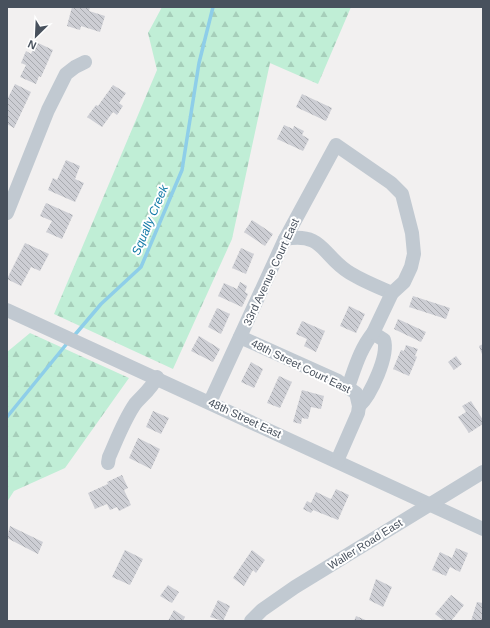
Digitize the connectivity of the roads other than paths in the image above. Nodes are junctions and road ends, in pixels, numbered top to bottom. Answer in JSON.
{"nodes":[{"id":1,"x":85,"y":62,"type":"dead end"},
{"id":2,"x":7,"y":213,"type":"edge"},
{"id":3,"x":285,"y":239,"type":"junction"},
{"id":4,"x":392,"y":293,"type":"junction"},
{"id":5,"x":7,"y":310,"type":"edge"},
{"id":6,"x":373,"y":333,"type":"junction"},
{"id":7,"x":240,"y":337,"type":"junction"},
{"id":8,"x":153,"y":376,"type":"junction"},
{"id":9,"x":348,"y":387,"type":"junction"},
{"id":10,"x":210,"y":402,"type":"junction"},
{"id":11,"x":359,"y":402,"type":"junction"},
{"id":12,"x":337,"y":461,"type":"junction"},
{"id":13,"x":108,"y":463,"type":"dead end"},
{"id":14,"x":483,"y":472,"type":"edge"},
{"id":15,"x":430,"y":504,"type":"junction"},
{"id":16,"x":483,"y":529,"type":"edge"},
{"id":17,"x":251,"y":621,"type":"edge"}],
"edges":[{"from":1,"to":2,"type":"street"},
{"from":3,"to":4,"type":"street"},
{"from":3,"to":4,"type":"street","name":"33rd Avenue Court East"},
{"from":3,"to":7,"type":"street","name":"33rd Avenue Court East"},
{"from":4,"to":6,"type":"street"},
{"from":5,"to":8,"type":"street","name":"48th Street East"},
{"from":6,"to":9,"type":"street"},
{"from":6,"to":11,"type":"street"},
{"from":7,"to":9,"type":"street","name":"48th Street Court East"},
{"from":7,"to":10,"type":"street","name":"33rd Avenue Court East"},
{"from":8,"to":10,"type":"street","name":"48th Street East"},
{"from":8,"to":13,"type":"street"},
{"from":9,"to":11,"type":"street","name":"48th Street Court East"},
{"from":10,"to":12,"type":"street","name":"48th Street East"},
{"from":11,"to":12,"type":"street"},
{"from":12,"to":15,"type":"street","name":"48th Street East"},
{"from":14,"to":15,"type":"street","name":"Waller Road East"},
{"from":15,"to":16,"type":"street","name":"48th Street East"},
{"from":15,"to":17,"type":"street","name":"Waller Road East"}]}
